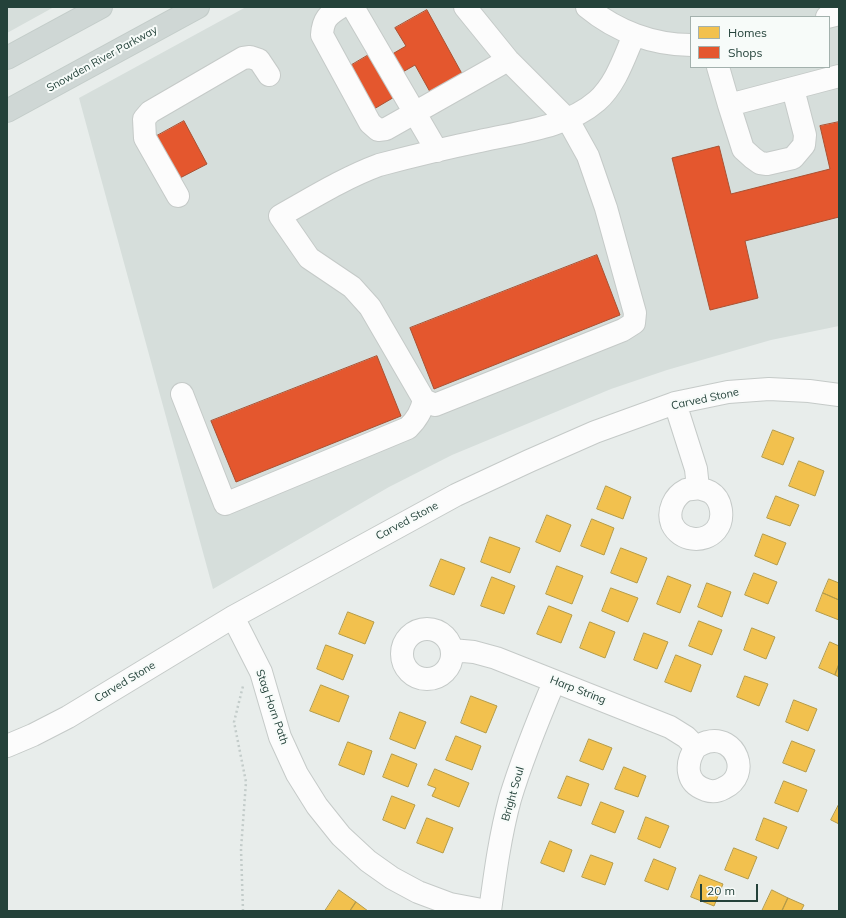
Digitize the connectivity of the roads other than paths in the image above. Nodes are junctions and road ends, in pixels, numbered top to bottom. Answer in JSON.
{"nodes":[{"id":1,"x":101,"y":7,"type":"edge"},
{"id":2,"x":198,"y":7,"type":"edge"},
{"id":3,"x":341,"y":7,"type":"edge"},
{"id":4,"x":353,"y":7,"type":"edge"},
{"id":5,"x":465,"y":7,"type":"edge"},
{"id":6,"x":587,"y":7,"type":"edge"},
{"id":7,"x":634,"y":35,"type":"junction"},
{"id":8,"x":690,"y":45,"type":"edge"},
{"id":9,"x":7,"y":58,"type":"edge"},
{"id":10,"x":508,"y":60,"type":"junction"},
{"id":11,"x":718,"y":68,"type":"edge"},
{"id":12,"x":269,"y":75,"type":"dead end"},
{"id":13,"x":839,"y":76,"type":"edge"},
{"id":14,"x":793,"y":89,"type":"junction"},
{"id":15,"x":728,"y":105,"type":"junction"},
{"id":16,"x":7,"y":111,"type":"edge"},
{"id":17,"x":414,"y":113,"type":"junction"},
{"id":18,"x":568,"y":120,"type":"junction"},
{"id":19,"x":437,"y":151,"type":"junction"},
{"id":20,"x":178,"y":196,"type":"dead end"},
{"id":21,"x":182,"y":394,"type":"dead end"},
{"id":22,"x":839,"y":395,"type":"edge"},
{"id":23,"x":424,"y":400,"type":"junction"},
{"id":24,"x":675,"y":403,"type":"junction"},
{"id":25,"x":698,"y":488,"type":"dead end"},
{"id":26,"x":233,"y":617,"type":"junction"},
{"id":27,"x":452,"y":650,"type":"dead end"},
{"id":28,"x":554,"y":682,"type":"junction"},
{"id":29,"x":7,"y":746,"type":"edge"},
{"id":30,"x":696,"y":748,"type":"dead end"},
{"id":31,"x":488,"y":911,"type":"edge"}],
"edges":[{"from":1,"to":9,"type":"main road"},
{"from":2,"to":16,"type":"main road","name":"Snowden River Parkway"},
{"from":3,"to":17,"type":"street"},
{"from":4,"to":17,"type":"street"},
{"from":5,"to":10,"type":"street"},
{"from":6,"to":7,"type":"street"},
{"from":7,"to":8,"type":"street"},
{"from":7,"to":18,"type":"street"},
{"from":10,"to":17,"type":"street"},
{"from":10,"to":18,"type":"street"},
{"from":11,"to":15,"type":"street"},
{"from":12,"to":20,"type":"street"},
{"from":13,"to":14,"type":"street"},
{"from":14,"to":15,"type":"street"},
{"from":14,"to":15,"type":"street"},
{"from":17,"to":19,"type":"street"},
{"from":18,"to":19,"type":"street"},
{"from":18,"to":23,"type":"street"},
{"from":19,"to":23,"type":"street"},
{"from":21,"to":23,"type":"street"},
{"from":22,"to":24,"type":"street","name":"Carved Stone"},
{"from":24,"to":25,"type":"street"},
{"from":24,"to":26,"type":"street","name":"Carved Stone"},
{"from":26,"to":29,"type":"street","name":"Carved Stone"},
{"from":26,"to":31,"type":"street","name":"Stag Horn Path"},
{"from":27,"to":28,"type":"street","name":"Harp String"},
{"from":28,"to":30,"type":"street","name":"Harp String"},
{"from":28,"to":31,"type":"street","name":"Bright Soul"}]}
